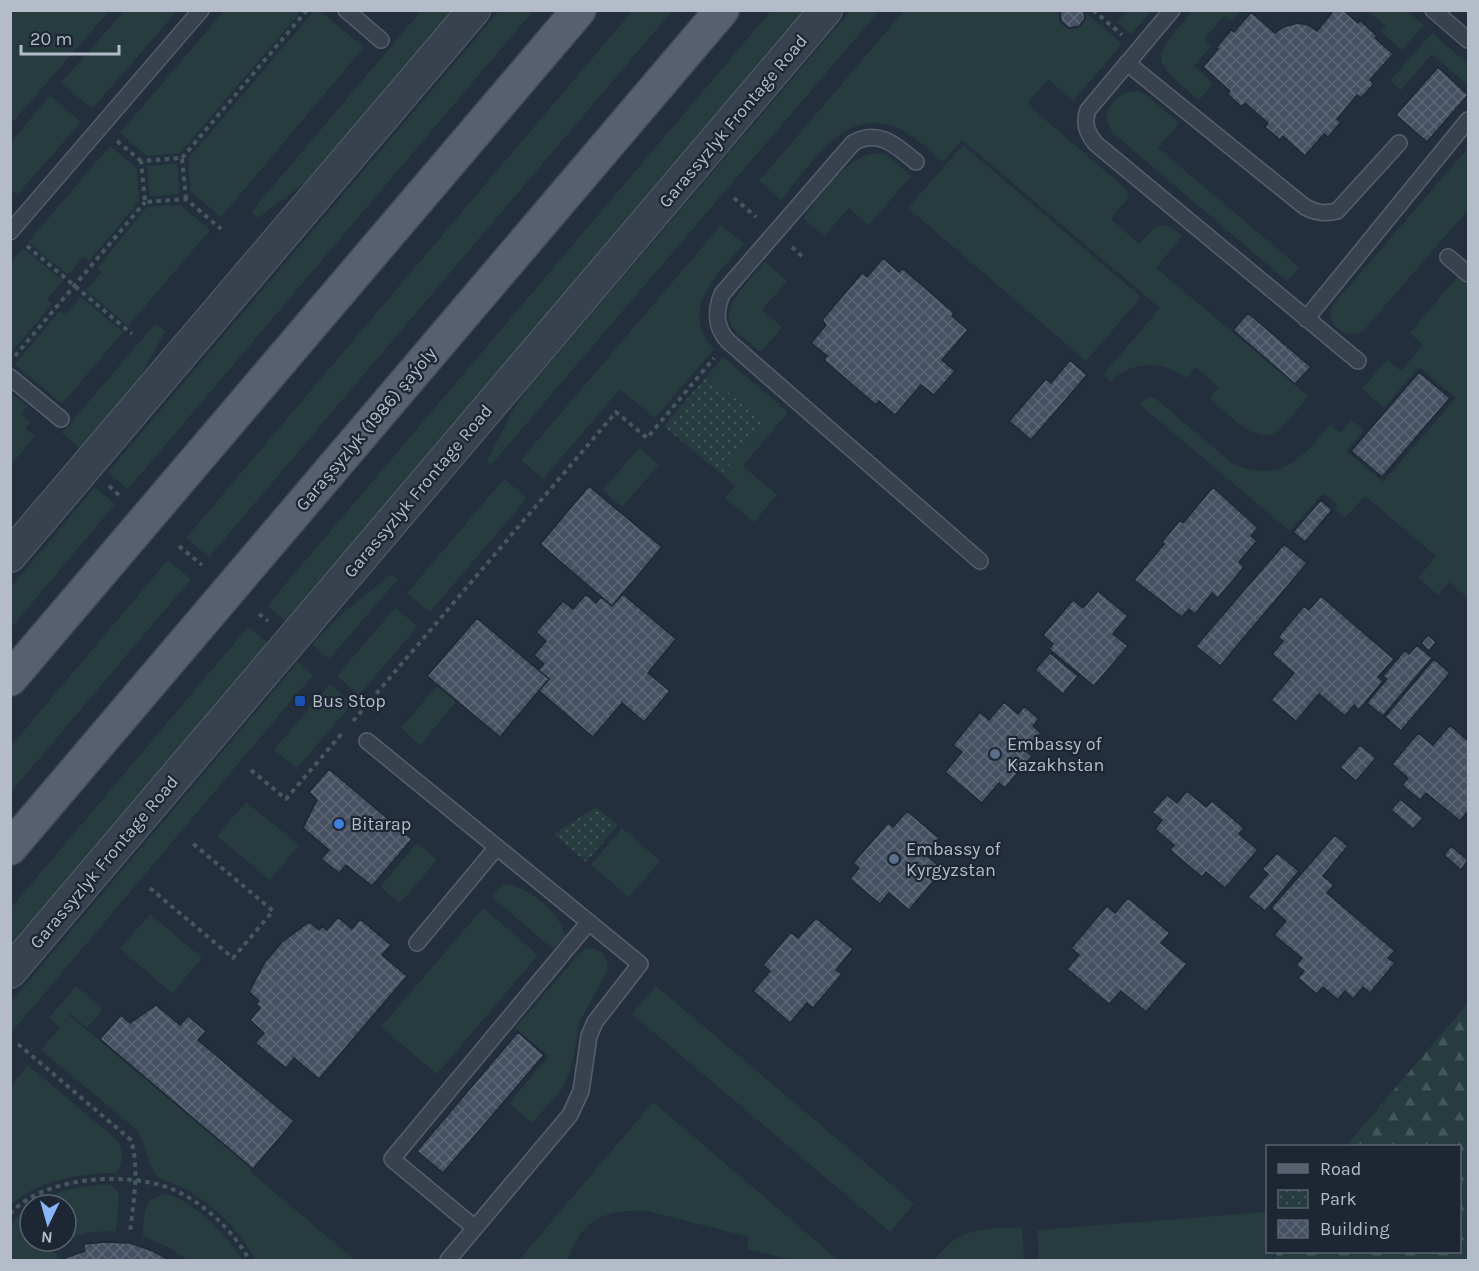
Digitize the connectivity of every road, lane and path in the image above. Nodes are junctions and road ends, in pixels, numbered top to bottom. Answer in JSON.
{"nodes":[{"id":1,"x":201,"y":10,"type":"edge"},
{"id":2,"x":307,"y":10,"type":"edge"},
{"id":3,"x":346,"y":10,"type":"edge"},
{"id":4,"x":474,"y":10,"type":"edge"},
{"id":5,"x":579,"y":10,"type":"edge"},
{"id":6,"x":722,"y":10,"type":"edge"},
{"id":7,"x":826,"y":10,"type":"edge"},
{"id":8,"x":1093,"y":10,"type":"edge"},
{"id":9,"x":1172,"y":10,"type":"edge"},
{"id":10,"x":1433,"y":10,"type":"edge"},
{"id":11,"x":381,"y":40,"type":"dead end"},
{"id":12,"x":1468,"y":40,"type":"edge"},
{"id":13,"x":1139,"y":49,"type":"junction"},
{"id":14,"x":1126,"y":63,"type":"junction"},
{"id":15,"x":1468,"y":120,"type":"edge"},
{"id":16,"x":115,"y":139,"type":"dead end"},
{"id":17,"x":1399,"y":143,"type":"dead end"},
{"id":18,"x":182,"y":158,"type":"junction"},
{"id":19,"x":141,"y":161,"type":"junction"},
{"id":20,"x":916,"y":162,"type":"dead end"},
{"id":21,"x":186,"y":199,"type":"junction"},
{"id":22,"x":145,"y":202,"type":"junction"},
{"id":23,"x":221,"y":229,"type":"dead end"},
{"id":24,"x":10,"y":232,"type":"edge"},
{"id":25,"x":26,"y":245,"type":"dead end"},
{"id":26,"x":1448,"y":257,"type":"dead end"},
{"id":27,"x":1468,"y":274,"type":"edge"},
{"id":28,"x":75,"y":286,"type":"junction"},
{"id":29,"x":1306,"y":318,"type":"junction"},
{"id":30,"x":132,"y":334,"type":"dead end"},
{"id":31,"x":728,"y":341,"type":"junction"},
{"id":32,"x":10,"y":361,"type":"edge"},
{"id":33,"x":1358,"y":361,"type":"dead end"},
{"id":34,"x":10,"y":377,"type":"edge"},
{"id":35,"x":61,"y":419,"type":"dead end"},
{"id":36,"x":179,"y":546,"type":"dead end"},
{"id":37,"x":10,"y":556,"type":"edge"},
{"id":38,"x":980,"y":561,"type":"dead end"},
{"id":39,"x":202,"y":565,"type":"dead end"},
{"id":40,"x":10,"y":679,"type":"edge"},
{"id":41,"x":367,"y":741,"type":"dead end"},
{"id":42,"x":250,"y":770,"type":"dead end"},
{"id":43,"x":190,"y":841,"type":"dead end"},
{"id":44,"x":497,"y":847,"type":"junction"},
{"id":45,"x":10,"y":848,"type":"edge"},
{"id":46,"x":150,"y":888,"type":"dead end"},
{"id":47,"x":589,"y":922,"type":"junction"},
{"id":48,"x":417,"y":943,"type":"dead end"},
{"id":49,"x":10,"y":972,"type":"edge"},
{"id":50,"x":18,"y":1044,"type":"dead end"},
{"id":51,"x":135,"y":1180,"type":"junction"},
{"id":52,"x":10,"y":1214,"type":"edge"},
{"id":53,"x":475,"y":1228,"type":"junction"},
{"id":54,"x":130,"y":1233,"type":"dead end"},
{"id":55,"x":249,"y":1260,"type":"edge"},
{"id":56,"x":448,"y":1260,"type":"edge"}],
"edges":[{"from":1,"to":24,"type":"lane"},
{"from":2,"to":18,"type":"path"},
{"from":3,"to":11,"type":"lane"},
{"from":4,"to":37,"type":"street"},
{"from":5,"to":40,"type":"main road"},
{"from":6,"to":45,"type":"main road","name":"Garaşsyzlyk (1986) şaýoly"},
{"from":7,"to":49,"type":"street","name":"Garassyzlyk Frontage Road"},
{"from":8,"to":13,"type":"path"},
{"from":9,"to":13,"type":"lane"},
{"from":10,"to":12,"type":"lane"},
{"from":13,"to":14,"type":"lane"},
{"from":14,"to":17,"type":"lane"},
{"from":14,"to":29,"type":"lane"},
{"from":15,"to":29,"type":"lane"},
{"from":16,"to":19,"type":"path"},
{"from":18,"to":19,"type":"path"},
{"from":18,"to":21,"type":"path"},
{"from":19,"to":22,"type":"path"},
{"from":20,"to":31,"type":"lane"},
{"from":21,"to":22,"type":"path"},
{"from":21,"to":23,"type":"path"},
{"from":22,"to":28,"type":"path"},
{"from":25,"to":28,"type":"path"},
{"from":26,"to":27,"type":"lane"},
{"from":28,"to":30,"type":"path"},
{"from":28,"to":32,"type":"path"},
{"from":29,"to":33,"type":"lane"},
{"from":31,"to":38,"type":"lane"},
{"from":31,"to":42,"type":"path"},
{"from":34,"to":35,"type":"lane"},
{"from":36,"to":39,"type":"path"},
{"from":41,"to":44,"type":"lane"},
{"from":43,"to":46,"type":"path"},
{"from":44,"to":47,"type":"lane"},
{"from":44,"to":48,"type":"lane"},
{"from":47,"to":53,"type":"lane"},
{"from":47,"to":53,"type":"lane"},
{"from":50,"to":51,"type":"path"},
{"from":51,"to":52,"type":"path"},
{"from":51,"to":54,"type":"path"},
{"from":51,"to":55,"type":"path"},
{"from":53,"to":56,"type":"lane"}]}
